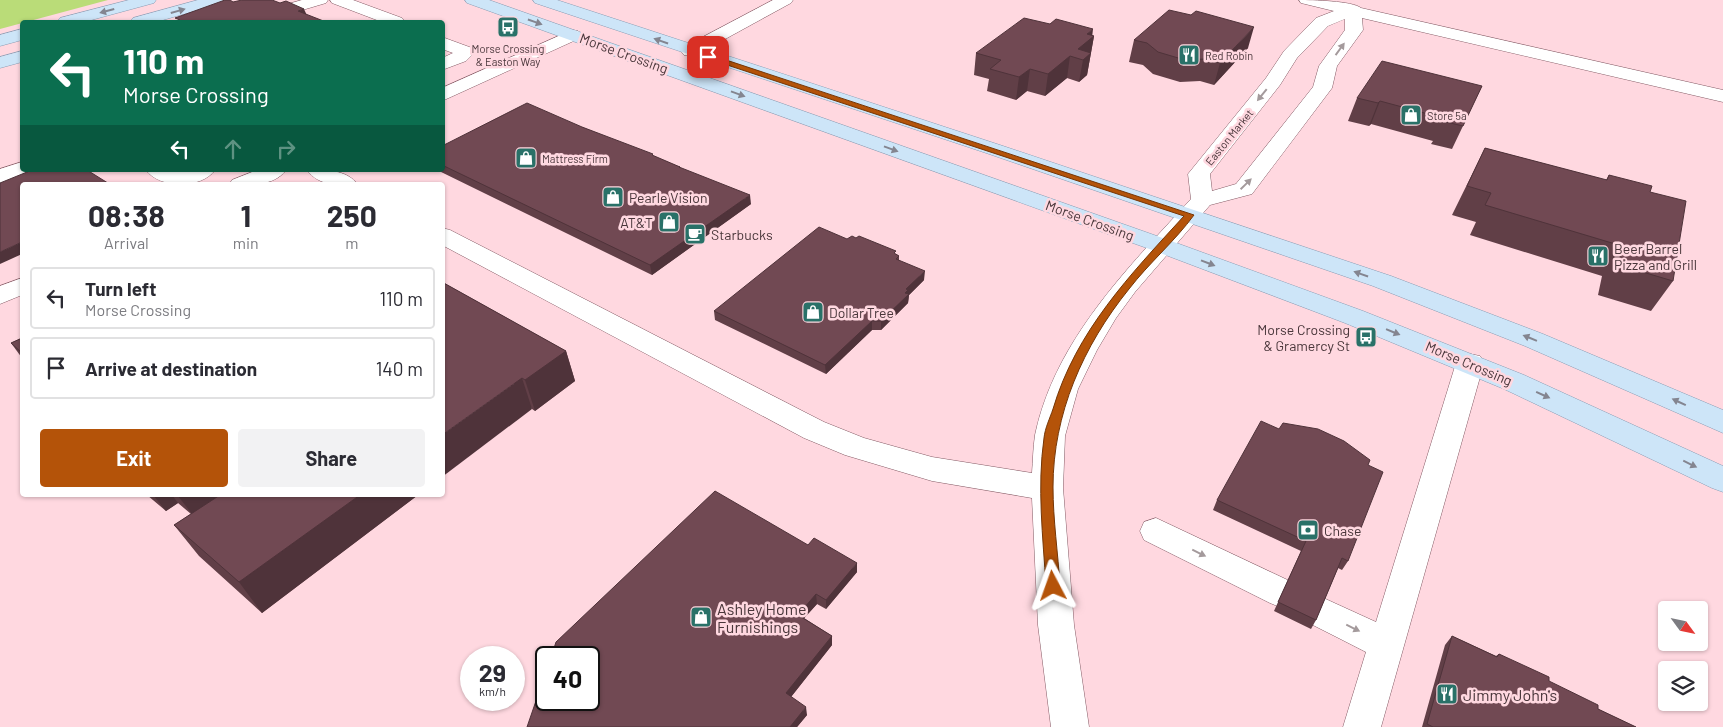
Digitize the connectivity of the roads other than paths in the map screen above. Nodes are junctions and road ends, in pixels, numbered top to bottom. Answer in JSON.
{"nodes":[{"id":1,"x":148,"y":0,"type":"edge"},
{"id":2,"x":216,"y":0,"type":"edge"},
{"id":3,"x":320,"y":0,"type":"edge"},
{"id":4,"x":338,"y":0,"type":"edge"},
{"id":5,"x":473,"y":0,"type":"edge"},
{"id":6,"x":541,"y":0,"type":"edge"},
{"id":7,"x":785,"y":0,"type":"edge"},
{"id":8,"x":1307,"y":0,"type":"edge"},
{"id":9,"x":1357,"y":5,"type":"edge"},
{"id":10,"x":73,"y":20,"type":"edge"},
{"id":11,"x":146,"y":20,"type":"edge"},
{"id":12,"x":252,"y":20,"type":"edge"},
{"id":13,"x":391,"y":20,"type":"edge"},
{"id":14,"x":20,"y":35,"type":"edge"},
{"id":15,"x":572,"y":35,"type":"junction"},
{"id":16,"x":0,"y":41,"type":"edge"},
{"id":17,"x":445,"y":43,"type":"edge"},
{"id":18,"x":690,"y":51,"type":"junction"},
{"id":19,"x":20,"y":57,"type":"edge"},
{"id":20,"x":0,"y":63,"type":"edge"},
{"id":21,"x":445,"y":64,"type":"edge"},
{"id":22,"x":445,"y":94,"type":"edge"},
{"id":23,"x":1723,"y":96,"type":"edge"},
{"id":24,"x":20,"y":169,"type":"edge"},
{"id":25,"x":160,"y":172,"type":"edge"},
{"id":26,"x":199,"y":172,"type":"edge"},
{"id":27,"x":270,"y":172,"type":"edge"},
{"id":28,"x":322,"y":172,"type":"edge"},
{"id":29,"x":0,"y":177,"type":"edge"},
{"id":30,"x":247,"y":182,"type":"edge"},
{"id":31,"x":341,"y":182,"type":"edge"},
{"id":32,"x":1196,"y":208,"type":"junction"},
{"id":33,"x":445,"y":237,"type":"edge"},
{"id":34,"x":1163,"y":246,"type":"junction"},
{"id":35,"x":20,"y":287,"type":"edge"},
{"id":36,"x":0,"y":296,"type":"edge"},
{"id":37,"x":1470,"y":363,"type":"junction"},
{"id":38,"x":1723,"y":422,"type":"edge"},
{"id":39,"x":1723,"y":480,"type":"edge"},
{"id":40,"x":1046,"y":488,"type":"junction"},
{"id":41,"x":1156,"y":531,"type":"dead end"},
{"id":42,"x":1282,"y":593,"type":"edge"},
{"id":43,"x":1318,"y":611,"type":"edge"},
{"id":44,"x":1387,"y":645,"type":"junction"},
{"id":45,"x":1070,"y":727,"type":"edge"},
{"id":46,"x":1362,"y":727,"type":"edge"}],
"edges":[{"from":1,"to":10,"type":"main road","one_way":true},
{"from":11,"to":2,"type":"main road","one_way":true},
{"from":3,"to":12,"type":"street"},
{"from":4,"to":13,"type":"street"},
{"from":5,"to":15,"type":"main road","name":"Morse Crossing","one_way":true},
{"from":18,"to":6,"type":"main road","name":"Morse Crossing","one_way":true},
{"from":7,"to":18,"type":"street"},
{"from":8,"to":9,"type":"street"},
{"from":9,"to":23,"type":"street"},
{"from":9,"to":32,"type":"street","name":"Easton Market","one_way":true},
{"from":32,"to":9,"type":"street","one_way":true},
{"from":14,"to":16,"type":"main road"},
{"from":15,"to":22,"type":"street"},
{"from":15,"to":34,"type":"main road","name":"Morse Crossing","one_way":true},
{"from":17,"to":21,"type":"street"},
{"from":18,"to":32,"type":"main road","name":"Morse Crossing"},
{"from":19,"to":20,"type":"main road"},
{"from":24,"to":29,"type":"street"},
{"from":25,"to":26,"type":"street"},
{"from":27,"to":30,"type":"street"},
{"from":28,"to":31,"type":"street"},
{"from":32,"to":34,"type":"street"},
{"from":38,"to":32,"type":"main road","name":"Morse Crossing","one_way":true},
{"from":33,"to":40,"type":"street"},
{"from":34,"to":37,"type":"main road","name":"Morse Crossing","one_way":true},
{"from":34,"to":40,"type":"street"},
{"from":35,"to":36,"type":"street"},
{"from":37,"to":39,"type":"main road","name":"Morse Crossing","one_way":true},
{"from":37,"to":44,"type":"street"},
{"from":40,"to":45,"type":"street"},
{"from":41,"to":42,"type":"street","one_way":true},
{"from":43,"to":44,"type":"street","one_way":true},
{"from":44,"to":46,"type":"street"}]}
